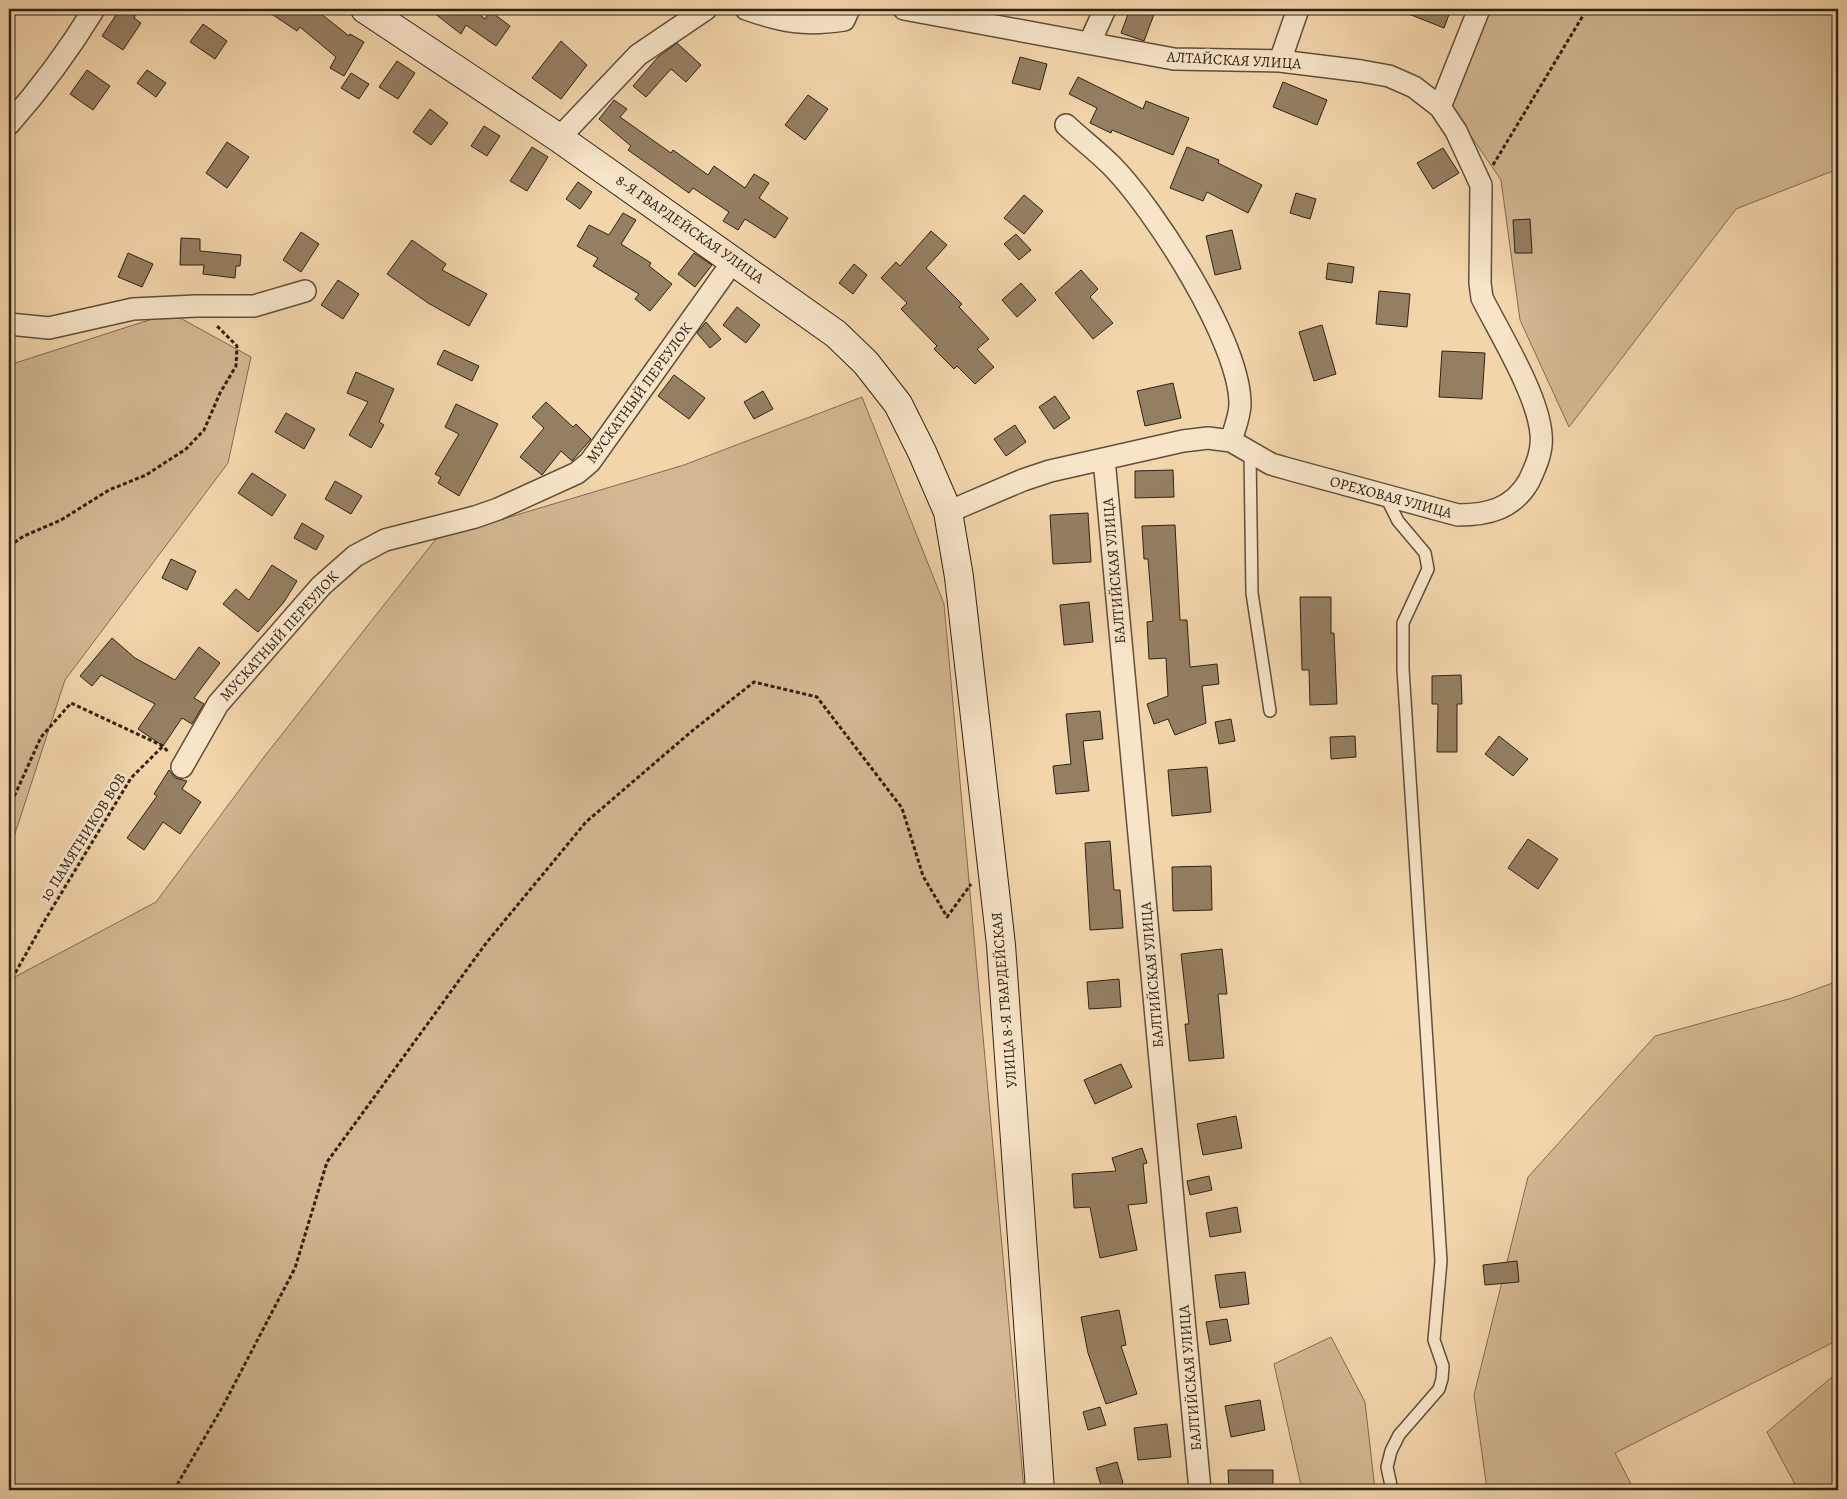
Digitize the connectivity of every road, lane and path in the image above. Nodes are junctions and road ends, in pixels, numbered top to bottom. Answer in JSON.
{"nodes":[{"id":1,"x":94,"y":9,"type":"edge"},
{"id":2,"x":365,"y":9,"type":"edge"},
{"id":3,"x":706,"y":9,"type":"edge"},
{"id":4,"x":746,"y":9,"type":"edge"},
{"id":5,"x":849,"y":9,"type":"edge"},
{"id":6,"x":904,"y":9,"type":"edge"},
{"id":7,"x":1106,"y":9,"type":"edge"},
{"id":8,"x":1298,"y":9,"type":"edge"},
{"id":9,"x":1479,"y":9,"type":"edge"},
{"id":10,"x":1587,"y":9,"type":"edge"},
{"id":11,"x":970,"y":15,"type":"edge"},
{"id":12,"x":1090,"y":42,"type":"junction"},
{"id":13,"x":1280,"y":61,"type":"junction"},
{"id":14,"x":1440,"y":107,"type":"junction"},
{"id":15,"x":9,"y":124,"type":"edge"},
{"id":16,"x":1066,"y":125,"type":"dead end"},
{"id":17,"x":559,"y":138,"type":"junction"},
{"id":18,"x":1481,"y":185,"type":"junction"},
{"id":19,"x":734,"y":260,"type":"junction"},
{"id":20,"x":305,"y":291,"type":"dead end"},
{"id":21,"x":196,"y":306,"type":"junction"},
{"id":22,"x":9,"y":324,"type":"edge"},
{"id":23,"x":1231,"y":441,"type":"junction"},
{"id":24,"x":1250,"y":452,"type":"junction"},
{"id":25,"x":1104,"y":459,"type":"junction"},
{"id":26,"x":1385,"y":495,"type":"junction"},
{"id":27,"x":948,"y":512,"type":"junction"},
{"id":28,"x":9,"y":546,"type":"edge"},
{"id":29,"x":1270,"y":711,"type":"dead end"},
{"id":30,"x":182,"y":767,"type":"dead end"},
{"id":31,"x":9,"y":808,"type":"edge"},
{"id":32,"x":991,"y":857,"type":"junction"},
{"id":33,"x":9,"y":984,"type":"edge"},
{"id":34,"x":174,"y":1490,"type":"edge"},
{"id":35,"x":1040,"y":1490,"type":"edge"},
{"id":36,"x":1200,"y":1490,"type":"edge"},
{"id":37,"x":1392,"y":1490,"type":"edge"}],
"edges":[{"from":1,"to":15,"type":"street"},
{"from":2,"to":17,"type":"street","name":"8-Я ГВАРДЕЙСКАЯ УЛИЦА"},
{"from":3,"to":17,"type":"street"},
{"from":4,"to":5,"type":"street"},
{"from":6,"to":11,"type":"street","name":"АЛТАЙСКАЯ УЛИЦА"},
{"from":7,"to":12,"type":"street"},
{"from":8,"to":13,"type":"street"},
{"from":9,"to":14,"type":"street"},
{"from":10,"to":18,"type":"path"},
{"from":11,"to":12,"type":"street","name":"АЛТАЙСКАЯ УЛИЦА"},
{"from":12,"to":13,"type":"street","name":"АЛТАЙСКАЯ УЛИЦА"},
{"from":13,"to":14,"type":"street","name":"АЛТАЙСКАЯ УЛИЦА"},
{"from":14,"to":18,"type":"street","name":"АЛТАЙСКАЯ УЛИЦА"},
{"from":16,"to":23,"type":"street"},
{"from":17,"to":19,"type":"street","name":"8-Я ГВАРДЕЙСКАЯ УЛИЦА"},
{"from":18,"to":26,"type":"street","name":"ОРЕХОВАЯ УЛИЦА"},
{"from":19,"to":27,"type":"street","name":"8-Я ГВАРДЕЙСКАЯ УЛИЦА"},
{"from":19,"to":30,"type":"street","name":"МУСКАТНЫЙ ПЕРЕУЛОК"},
{"from":20,"to":21,"type":"street"},
{"from":21,"to":22,"type":"street"},
{"from":21,"to":28,"type":"path"},
{"from":23,"to":24,"type":"street","name":"ОРЕХОВАЯ УЛИЦА"},
{"from":23,"to":25,"type":"street","name":"ОРЕХОВАЯ УЛИЦА"},
{"from":24,"to":26,"type":"street","name":"ОРЕХОВАЯ УЛИЦА"},
{"from":24,"to":29,"type":"lane"},
{"from":25,"to":27,"type":"street","name":"ОРЕХОВАЯ УЛИЦА"},
{"from":25,"to":36,"type":"street","name":"БАЛТИЙСКАЯ УЛИЦА"},
{"from":26,"to":37,"type":"lane"},
{"from":27,"to":32,"type":"street","name":"УЛИЦА 8-Я ГВАРДЕЙСКАЯ"},
{"from":31,"to":33,"type":"path","name":"10 ПАМЯТНИКОВ ВОВ"},
{"from":32,"to":34,"type":"path"},
{"from":32,"to":35,"type":"street","name":"УЛИЦА 8-Я ГВАРДЕЙСКАЯ"}]}
